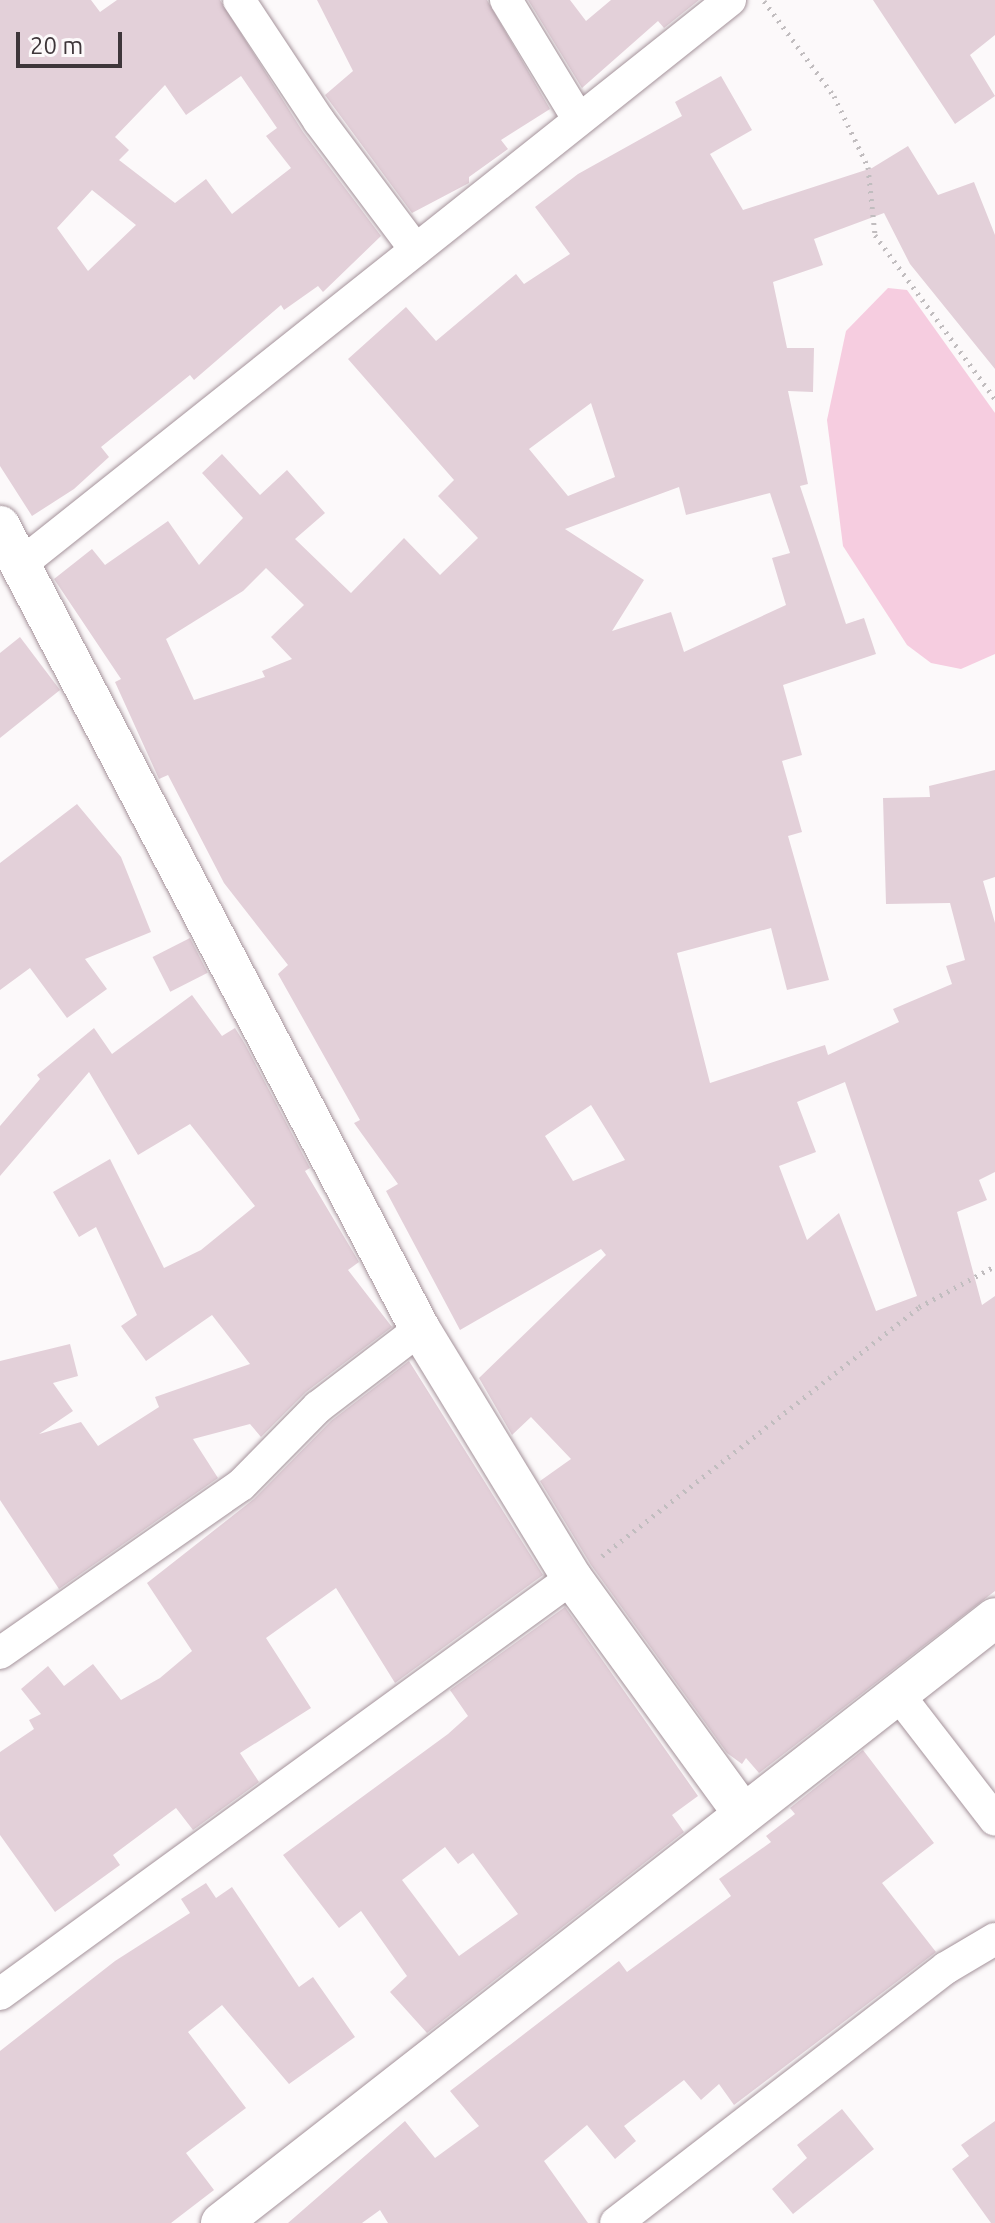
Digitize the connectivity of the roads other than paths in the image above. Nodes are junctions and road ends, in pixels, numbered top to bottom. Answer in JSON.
{"nodes":[{"id":1,"x":239,"y":0,"type":"edge"},
{"id":2,"x":506,"y":0,"type":"edge"},
{"id":3,"x":730,"y":0,"type":"edge"},
{"id":4,"x":579,"y":120,"type":"junction"},
{"id":5,"x":416,"y":250,"type":"junction"},
{"id":6,"x":0,"y":526,"type":"edge"},
{"id":7,"x":21,"y":564,"type":"junction"},
{"id":8,"x":420,"y":1329,"type":"junction"},
{"id":9,"x":572,"y":1578,"type":"junction"},
{"id":10,"x":995,"y":1618,"type":"edge"},
{"id":11,"x":0,"y":1653,"type":"edge"},
{"id":12,"x":897,"y":1693,"type":"junction"},
{"id":13,"x":742,"y":1812,"type":"junction"},
{"id":14,"x":995,"y":1820,"type":"edge"},
{"id":15,"x":995,"y":1939,"type":"edge"},
{"id":16,"x":0,"y":1994,"type":"edge"},
{"id":17,"x":221,"y":2223,"type":"edge"},
{"id":18,"x":616,"y":2223,"type":"edge"}],
"edges":[{"from":1,"to":5,"type":"street"},
{"from":2,"to":4,"type":"street"},
{"from":3,"to":4,"type":"street"},
{"from":4,"to":5,"type":"street"},
{"from":5,"to":7,"type":"street"},
{"from":6,"to":7,"type":"street"},
{"from":7,"to":8,"type":"street"},
{"from":8,"to":9,"type":"street"},
{"from":8,"to":11,"type":"street"},
{"from":9,"to":13,"type":"street"},
{"from":9,"to":16,"type":"street"},
{"from":10,"to":12,"type":"street"},
{"from":12,"to":13,"type":"street"},
{"from":12,"to":14,"type":"street"},
{"from":13,"to":17,"type":"street"},
{"from":15,"to":18,"type":"street"}]}
